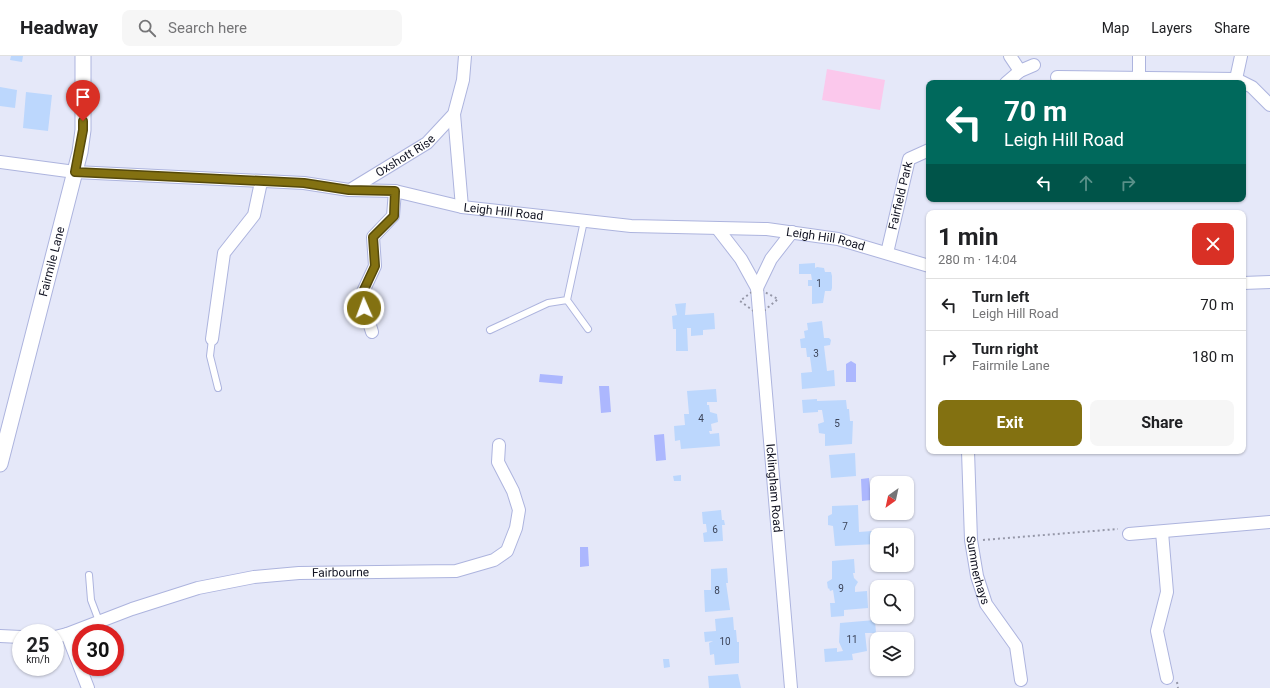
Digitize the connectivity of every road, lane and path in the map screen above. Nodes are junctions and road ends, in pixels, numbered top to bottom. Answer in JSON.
{"nodes":[{"id":1,"x":83,"y":56,"type":"edge"},
{"id":2,"x":465,"y":56,"type":"edge"},
{"id":3,"x":1010,"y":56,"type":"edge"},
{"id":4,"x":1139,"y":56,"type":"edge"},
{"id":5,"x":1240,"y":56,"type":"edge"},
{"id":6,"x":1034,"y":65,"type":"dead end"},
{"id":7,"x":1020,"y":71,"type":"junction"},
{"id":8,"x":1057,"y":77,"type":"dead end"},
{"id":9,"x":1139,"y":78,"type":"junction"},
{"id":10,"x":1236,"y":79,"type":"joint"},
{"id":11,"x":1010,"y":80,"type":"edge"},
{"id":12,"x":1246,"y":84,"type":"edge"},
{"id":13,"x":1270,"y":106,"type":"edge"},
{"id":14,"x":454,"y":114,"type":"junction"},
{"id":15,"x":926,"y":151,"type":"edge"},
{"id":16,"x":0,"y":162,"type":"edge"},
{"id":17,"x":75,"y":172,"type":"junction"},
{"id":18,"x":261,"y":182,"type":"junction"},
{"id":19,"x":349,"y":190,"type":"junction"},
{"id":20,"x":395,"y":191,"type":"junction"},
{"id":21,"x":462,"y":207,"type":"junction"},
{"id":22,"x":584,"y":221,"type":"junction"},
{"id":23,"x":717,"y":228,"type":"junction"},
{"id":24,"x":792,"y":232,"type":"junction"},
{"id":25,"x":887,"y":253,"type":"junction"},
{"id":26,"x":926,"y":265,"type":"edge"},
{"id":27,"x":1270,"y":282,"type":"edge"},
{"id":28,"x":1246,"y":283,"type":"edge"},
{"id":29,"x":757,"y":288,"type":"junction"},
{"id":30,"x":567,"y":300,"type":"junction"},
{"id":31,"x":588,"y":329,"type":"dead end"},
{"id":32,"x":490,"y":330,"type":"dead end"},
{"id":33,"x":372,"y":332,"type":"dead end"},
{"id":34,"x":212,"y":339,"type":"joint"},
{"id":35,"x":218,"y":388,"type":"dead end"},
{"id":36,"x":499,"y":445,"type":"dead end"},
{"id":37,"x":968,"y":454,"type":"edge"},
{"id":38,"x":0,"y":464,"type":"edge"},
{"id":39,"x":1270,"y":522,"type":"edge"},
{"id":40,"x":1162,"y":532,"type":"junction"},
{"id":41,"x":1129,"y":534,"type":"joint"},
{"id":42,"x":972,"y":540,"type":"junction"},
{"id":43,"x":89,"y":575,"type":"dead end"},
{"id":44,"x":99,"y":621,"type":"junction"},
{"id":45,"x":64,"y":634,"type":"edge"},
{"id":46,"x":0,"y":636,"type":"edge"},
{"id":47,"x":12,"y":637,"type":"edge"},
{"id":48,"x":64,"y":641,"type":"edge"},
{"id":49,"x":1167,"y":678,"type":"dead end"},
{"id":50,"x":1021,"y":680,"type":"dead end"},
{"id":51,"x":88,"y":688,"type":"edge"},
{"id":52,"x":791,"y":688,"type":"edge"}],
"edges":[{"from":1,"to":17,"type":"street","name":"Fairmile Lane"},
{"from":2,"to":14,"type":"street","name":"Oxshott Rise"},
{"from":3,"to":7,"type":"street"},
{"from":4,"to":9,"type":"street"},
{"from":5,"to":10,"type":"street"},
{"from":6,"to":7,"type":"street"},
{"from":7,"to":11,"type":"street"},
{"from":8,"to":9,"type":"street"},
{"from":9,"to":10,"type":"street"},
{"from":12,"to":13,"type":"street"},
{"from":14,"to":19,"type":"street","name":"Oxshott Rise"},
{"from":14,"to":21,"type":"street","name":"Oxshott Rise"},
{"from":15,"to":25,"type":"street","name":"Fairfield Park"},
{"from":16,"to":17,"type":"street","name":"Leigh Hill Road"},
{"from":17,"to":18,"type":"street","name":"Leigh Hill Road"},
{"from":17,"to":38,"type":"street","name":"Fairmile Lane"},
{"from":18,"to":19,"type":"street","name":"Leigh Hill Road"},
{"from":18,"to":34,"type":"street"},
{"from":19,"to":20,"type":"street","name":"Leigh Hill Road"},
{"from":20,"to":21,"type":"street","name":"Leigh Hill Road"},
{"from":20,"to":33,"type":"street"},
{"from":21,"to":22,"type":"street","name":"Leigh Hill Road"},
{"from":22,"to":23,"type":"street","name":"Leigh Hill Road"},
{"from":22,"to":30,"type":"lane"},
{"from":23,"to":24,"type":"street","name":"Leigh Hill Road"},
{"from":23,"to":29,"type":"street","name":"Icklingham Road"},
{"from":24,"to":25,"type":"street","name":"Leigh Hill Road"},
{"from":24,"to":29,"type":"street"},
{"from":25,"to":26,"type":"street","name":"Leigh Hill Road"},
{"from":27,"to":28,"type":"street"},
{"from":29,"to":52,"type":"street","name":"Icklingham Road"},
{"from":30,"to":31,"type":"lane"},
{"from":30,"to":32,"type":"lane"},
{"from":34,"to":35,"type":"lane"},
{"from":36,"to":44,"type":"street","name":"Fairbourne"},
{"from":37,"to":42,"type":"street","name":"Summerhays"},
{"from":39,"to":40,"type":"street"},
{"from":40,"to":41,"type":"street"},
{"from":40,"to":49,"type":"street"},
{"from":41,"to":42,"type":"path"},
{"from":42,"to":50,"type":"street","name":"Summerhays"},
{"from":43,"to":44,"type":"lane"},
{"from":44,"to":45,"type":"street","name":"Fairbourne"},
{"from":46,"to":47,"type":"street"},
{"from":48,"to":51,"type":"street","name":"Fairbourne"}]}
